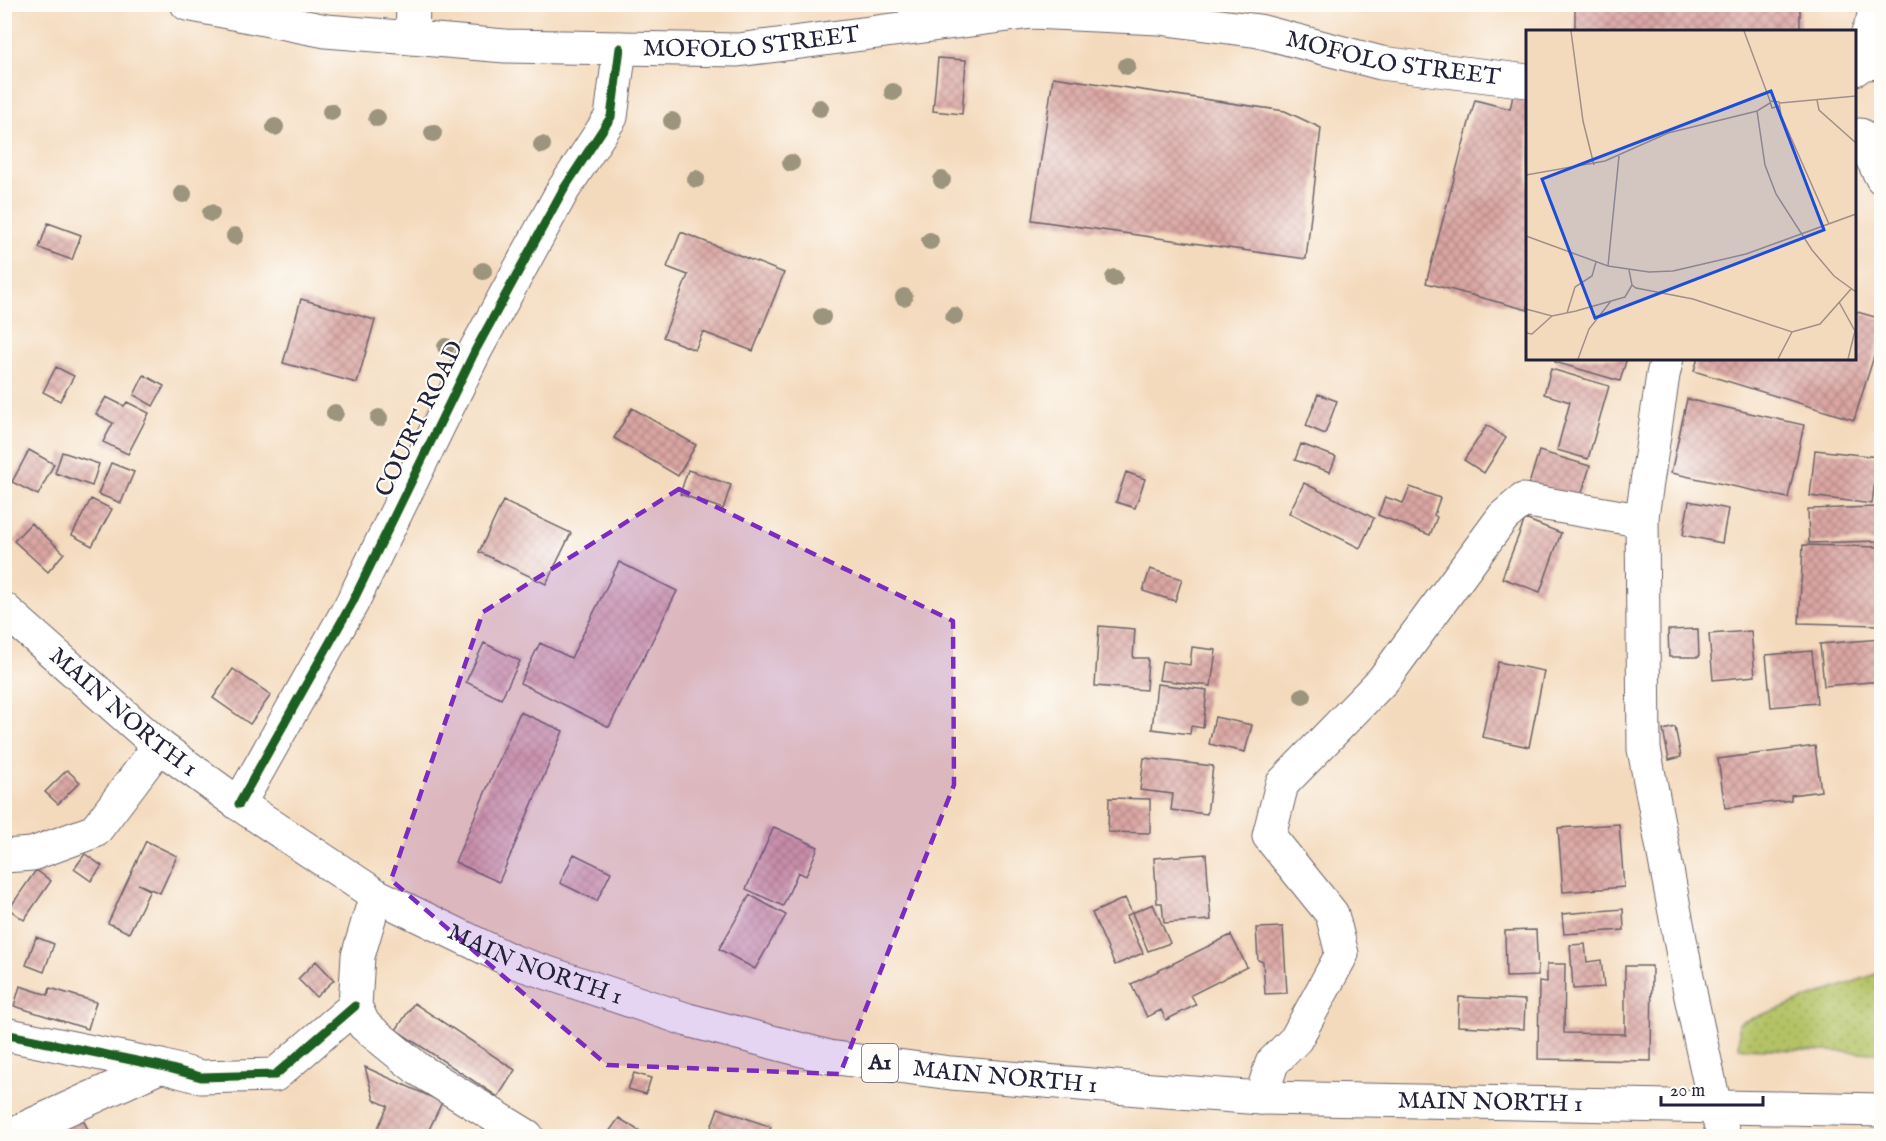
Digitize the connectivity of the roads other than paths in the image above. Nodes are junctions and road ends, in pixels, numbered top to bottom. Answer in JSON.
{"nodes":[{"id":1,"x":187,"y":4,"type":"edge"},
{"id":2,"x":413,"y":4,"type":"edge"},
{"id":3,"x":915,"y":15,"type":"edge"},
{"id":4,"x":1876,"y":18,"type":"edge"},
{"id":5,"x":412,"y":38,"type":"junction"},
{"id":6,"x":620,"y":48,"type":"junction"},
{"id":7,"x":1881,"y":62,"type":"edge"},
{"id":8,"x":1856,"y":64,"type":"edge"},
{"id":9,"x":1856,"y":68,"type":"edge"},
{"id":10,"x":1526,"y":81,"type":"edge"},
{"id":11,"x":1865,"y":135,"type":"edge"},
{"id":12,"x":1881,"y":178,"type":"edge"},
{"id":13,"x":1667,"y":360,"type":"edge"},
{"id":14,"x":1642,"y":516,"type":"junction"},
{"id":15,"x":4,"y":609,"type":"edge"},
{"id":16,"x":159,"y":746,"type":"junction"},
{"id":17,"x":239,"y":804,"type":"junction"},
{"id":18,"x":4,"y":856,"type":"edge"},
{"id":19,"x":376,"y":895,"type":"junction"},
{"id":20,"x":355,"y":1006,"type":"junction"},
{"id":21,"x":4,"y":1034,"type":"edge"},
{"id":22,"x":161,"y":1066,"type":"junction"},
{"id":23,"x":1261,"y":1098,"type":"junction"},
{"id":24,"x":1881,"y":1110,"type":"edge"},
{"id":25,"x":1719,"y":1122,"type":"edge"},
{"id":26,"x":8,"y":1137,"type":"edge"},
{"id":27,"x":527,"y":1137,"type":"edge"}],
"edges":[{"from":1,"to":5,"type":"main road","name":"MOFOLO STREET"},
{"from":2,"to":5,"type":"main road"},
{"from":3,"to":6,"type":"main road","name":"MOFOLO STREET"},
{"from":3,"to":10,"type":"main road","name":"MOFOLO STREET"},
{"from":4,"to":8,"type":"main road"},
{"from":5,"to":6,"type":"main road","name":"MOFOLO STREET"},
{"from":6,"to":17,"type":"main road","name":"COURT ROAD"},
{"from":7,"to":9,"type":"main road"},
{"from":11,"to":12,"type":"main road"},
{"from":13,"to":14,"type":"main road"},
{"from":14,"to":23,"type":"main road"},
{"from":14,"to":25,"type":"main road"},
{"from":15,"to":16,"type":"main road","name":"MAIN NORTH 1","number":"A1"},
{"from":16,"to":17,"type":"main road","name":"MAIN NORTH 1","number":"A1"},
{"from":16,"to":18,"type":"main road"},
{"from":17,"to":19,"type":"main road","name":"MAIN NORTH 1","number":"A1"},
{"from":19,"to":20,"type":"main road"},
{"from":19,"to":23,"type":"main road","name":"MAIN NORTH 1","number":"A1"},
{"from":20,"to":22,"type":"main road"},
{"from":20,"to":27,"type":"main road"},
{"from":21,"to":22,"type":"main road"},
{"from":22,"to":26,"type":"main road"},
{"from":23,"to":25,"type":"main road","name":"MAIN NORTH 1","number":"A1"},
{"from":24,"to":25,"type":"main road","name":"MAIN NORTH 1","number":"A1"}]}
